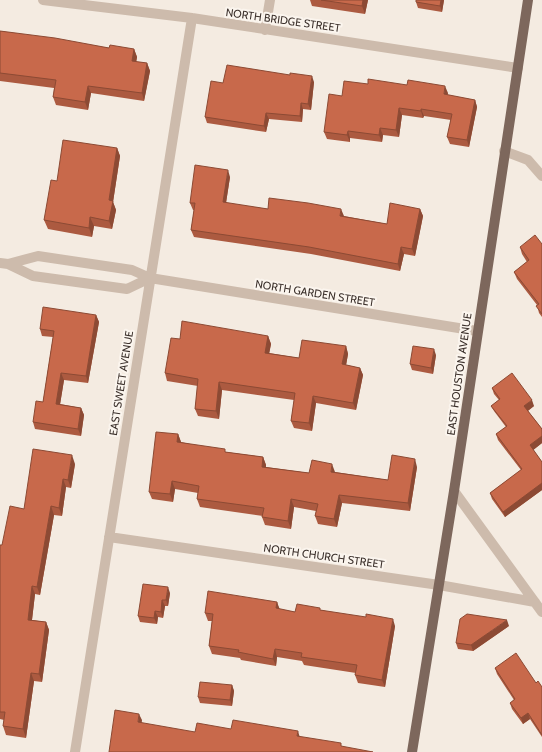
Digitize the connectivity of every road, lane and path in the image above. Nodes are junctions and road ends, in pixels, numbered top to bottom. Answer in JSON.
{"nodes":[{"id":1,"x":43,"y":0,"type":"edge"},
{"id":2,"x":270,"y":0,"type":"edge"},
{"id":3,"x":528,"y":0,"type":"edge"},
{"id":4,"x":192,"y":18,"type":"junction"},
{"id":5,"x":265,"y":30,"type":"junction"},
{"id":6,"x":518,"y":68,"type":"junction"},
{"id":7,"x":504,"y":151,"type":"junction"},
{"id":8,"x":542,"y":176,"type":"edge"},
{"id":9,"x":4,"y":263,"type":"edge"},
{"id":10,"x":150,"y":278,"type":"junction"},
{"id":11,"x":477,"y":331,"type":"junction"},
{"id":12,"x":454,"y":491,"type":"junction"},
{"id":13,"x":109,"y":537,"type":"junction"},
{"id":14,"x":439,"y":585,"type":"junction"},
{"id":15,"x":535,"y":602,"type":"junction"},
{"id":16,"x":542,"y":612,"type":"edge"},
{"id":17,"x":75,"y":752,"type":"edge"},
{"id":18,"x":412,"y":752,"type":"edge"}],
"edges":[{"from":1,"to":4,"type":"street","name":"NORTH BRIDGE STREET"},
{"from":2,"to":5,"type":"street"},
{"from":3,"to":6,"type":"main road","name":"EAST HOUSTON AVENUE"},
{"from":4,"to":5,"type":"street","name":"NORTH BRIDGE STREET"},
{"from":4,"to":10,"type":"street","name":"EAST SWEET AVENUE"},
{"from":5,"to":6,"type":"street","name":"NORTH BRIDGE STREET"},
{"from":6,"to":7,"type":"main road","name":"EAST HOUSTON AVENUE"},
{"from":7,"to":8,"type":"street"},
{"from":7,"to":11,"type":"main road","name":"EAST HOUSTON AVENUE"},
{"from":9,"to":10,"type":"street","name":"NORTH GARDEN STREET"},
{"from":9,"to":10,"type":"street","name":"NORTH GARDEN STREET"},
{"from":10,"to":11,"type":"street","name":"NORTH GARDEN STREET"},
{"from":10,"to":13,"type":"street","name":"EAST SWEET AVENUE"},
{"from":11,"to":12,"type":"main road","name":"EAST HOUSTON AVENUE"},
{"from":12,"to":14,"type":"main road","name":"EAST HOUSTON AVENUE"},
{"from":12,"to":15,"type":"street"},
{"from":13,"to":14,"type":"street","name":"NORTH CHURCH STREET"},
{"from":13,"to":17,"type":"street","name":"EAST SWEET AVENUE"},
{"from":14,"to":15,"type":"street","name":"NORTH CHURCH STREET"},
{"from":14,"to":18,"type":"main road","name":"EAST HOUSTON AVENUE"},
{"from":15,"to":16,"type":"street"}]}
